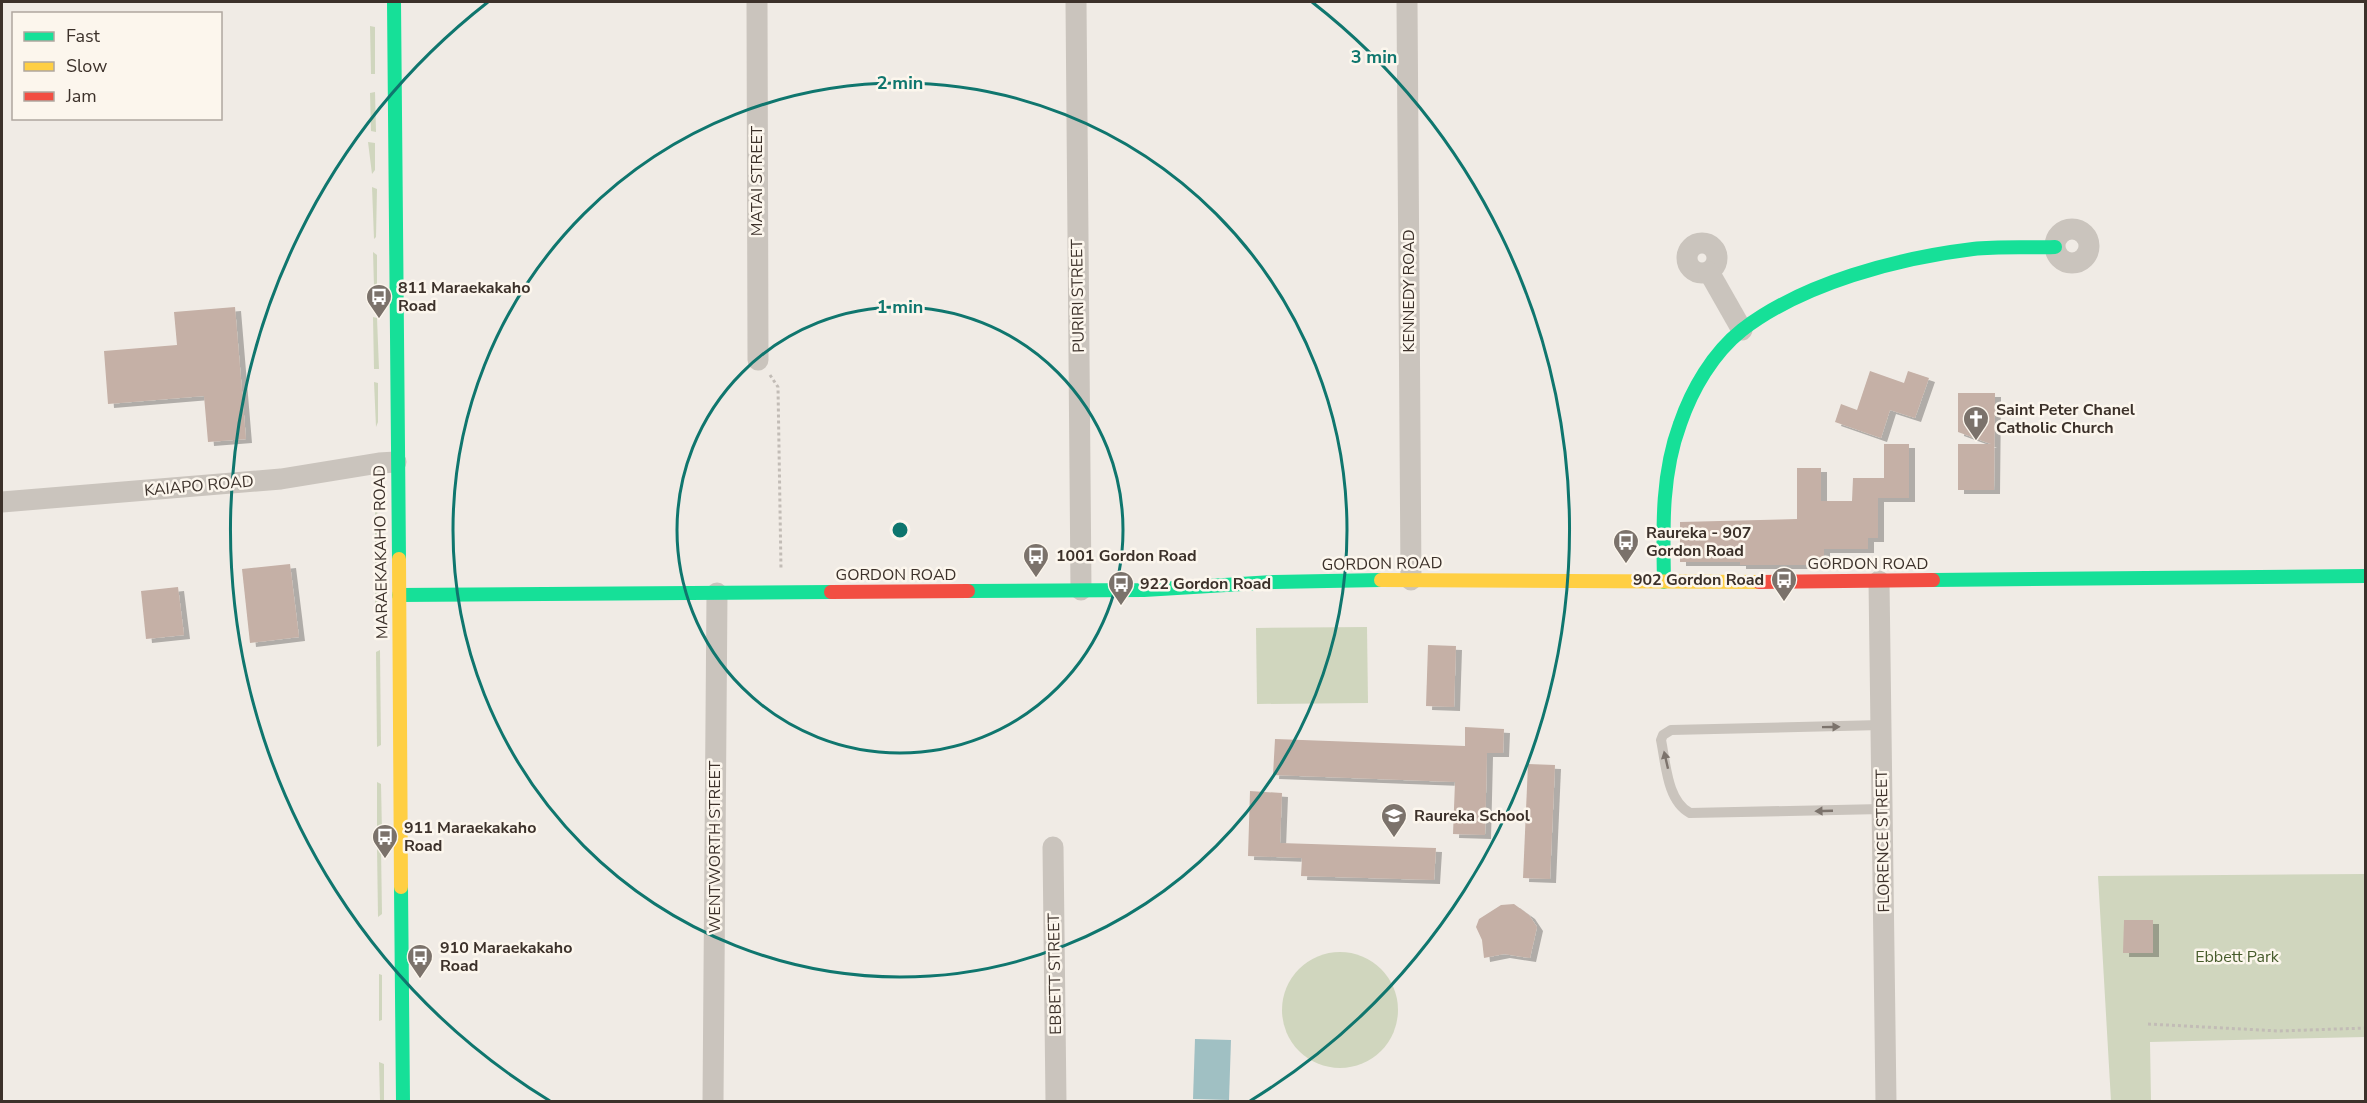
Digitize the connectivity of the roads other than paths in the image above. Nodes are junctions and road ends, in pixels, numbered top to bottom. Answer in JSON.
{"nodes":[{"id":1,"x":394,"y":2,"type":"edge"},
{"id":2,"x":757,"y":2,"type":"edge"},
{"id":3,"x":1076,"y":2,"type":"edge"},
{"id":4,"x":1407,"y":2,"type":"edge"},
{"id":5,"x":2055,"y":247,"type":"dead end"},
{"id":6,"x":1709,"y":272,"type":"dead end"},
{"id":7,"x":1742,"y":330,"type":"junction"},
{"id":8,"x":758,"y":360,"type":"road end"},
{"id":9,"x":396,"y":462,"type":"junction"},
{"id":10,"x":2,"y":502,"type":"edge"},
{"id":11,"x":2366,"y":576,"type":"edge"},
{"id":12,"x":1411,"y":580,"type":"junction"},
{"id":13,"x":1879,"y":581,"type":"junction"},
{"id":14,"x":1664,"y":582,"type":"junction"},
{"id":15,"x":1081,"y":590,"type":"junction"},
{"id":16,"x":717,"y":593,"type":"junction"},
{"id":17,"x":399,"y":595,"type":"junction"},
{"id":18,"x":1881,"y":725,"type":"junction"},
{"id":19,"x":1882,"y":809,"type":"junction"},
{"id":20,"x":1053,"y":847,"type":"dead end"},
{"id":21,"x":403,"y":1101,"type":"edge"},
{"id":22,"x":714,"y":1101,"type":"edge"},
{"id":23,"x":1056,"y":1101,"type":"edge"},
{"id":24,"x":1886,"y":1101,"type":"edge"}],
"edges":[{"from":1,"to":9,"type":"street","name":"MARAEKAKAHO ROAD"},
{"from":2,"to":8,"type":"street","name":"MATAI STREET"},
{"from":3,"to":15,"type":"street","name":"PURIRI STREET"},
{"from":4,"to":12,"type":"street","name":"KENNEDY ROAD"},
{"from":5,"to":7,"type":"street"},
{"from":6,"to":7,"type":"street"},
{"from":7,"to":14,"type":"street"},
{"from":9,"to":10,"type":"street","name":"KAIAPO ROAD"},
{"from":9,"to":17,"type":"street","name":"MARAEKAKAHO ROAD"},
{"from":11,"to":13,"type":"street","name":"GORDON ROAD"},
{"from":12,"to":14,"type":"street","name":"GORDON ROAD"},
{"from":12,"to":15,"type":"street","name":"GORDON ROAD"},
{"from":13,"to":14,"type":"street","name":"GORDON ROAD"},
{"from":13,"to":18,"type":"street","name":"FLORENCE STREET"},
{"from":15,"to":16,"type":"street","name":"GORDON ROAD"},
{"from":16,"to":17,"type":"street","name":"GORDON ROAD"},
{"from":16,"to":22,"type":"street","name":"WENTWORTH STREET"},
{"from":17,"to":21,"type":"street","name":"MARAEKAKAHO ROAD"},
{"from":18,"to":19,"type":"street","name":"FLORENCE STREET"},
{"from":19,"to":18,"type":"lane","one_way":true},
{"from":19,"to":24,"type":"street","name":"FLORENCE STREET"},
{"from":20,"to":23,"type":"street","name":"EBBETT STREET"}]}
